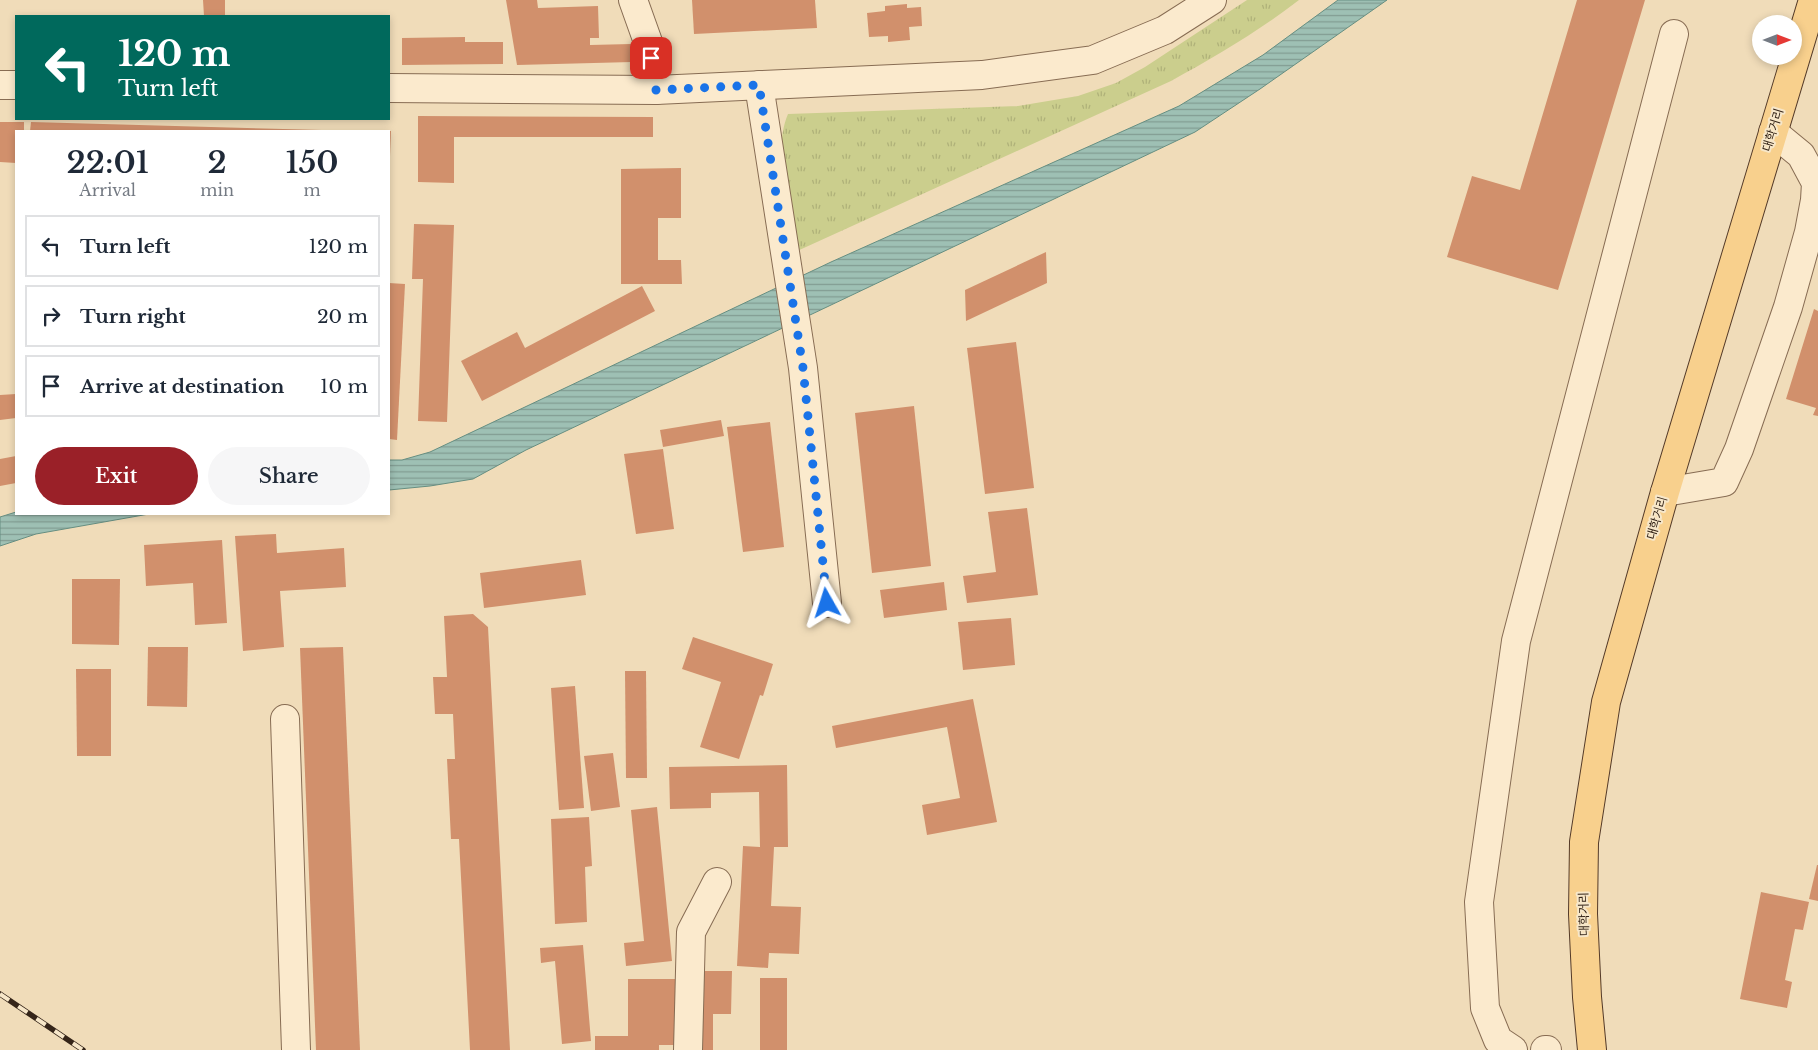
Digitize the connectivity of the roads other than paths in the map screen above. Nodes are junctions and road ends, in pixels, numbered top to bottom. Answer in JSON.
{"nodes":[{"id":1,"x":633,"y":0,"type":"edge"},
{"id":2,"x":1212,"y":0,"type":"edge"},
{"id":3,"x":1813,"y":0,"type":"edge"},
{"id":4,"x":1674,"y":34,"type":"dead end"},
{"id":5,"x":0,"y":84,"type":"edge"},
{"id":6,"x":15,"y":85,"type":"edge"},
{"id":7,"x":759,"y":85,"type":"junction"},
{"id":8,"x":390,"y":88,"type":"edge"},
{"id":9,"x":656,"y":90,"type":"junction"},
{"id":10,"x":1772,"y":132,"type":"junction"},
{"id":11,"x":1665,"y":492,"type":"junction"},
{"id":12,"x":827,"y":603,"type":"dead end"},
{"id":13,"x":285,"y":719,"type":"dead end"},
{"id":14,"x":717,"y":882,"type":"dead end"},
{"id":15,"x":296,"y":1050,"type":"edge"},
{"id":16,"x":688,"y":1050,"type":"edge"},
{"id":17,"x":1513,"y":1050,"type":"edge"},
{"id":18,"x":1592,"y":1050,"type":"edge"}],
"edges":[{"from":1,"to":9,"type":"street"},
{"from":2,"to":7,"type":"street"},
{"from":3,"to":10,"type":"main road","name":"대학거리"},
{"from":4,"to":17,"type":"street"},
{"from":5,"to":6,"type":"street"},
{"from":7,"to":9,"type":"street"},
{"from":7,"to":12,"type":"street"},
{"from":8,"to":9,"type":"street"},
{"from":10,"to":11,"type":"main road","name":"대학거리"},
{"from":10,"to":11,"type":"street"},
{"from":11,"to":18,"type":"main road","name":"대학거리"},
{"from":13,"to":15,"type":"street"},
{"from":14,"to":16,"type":"street"}]}
